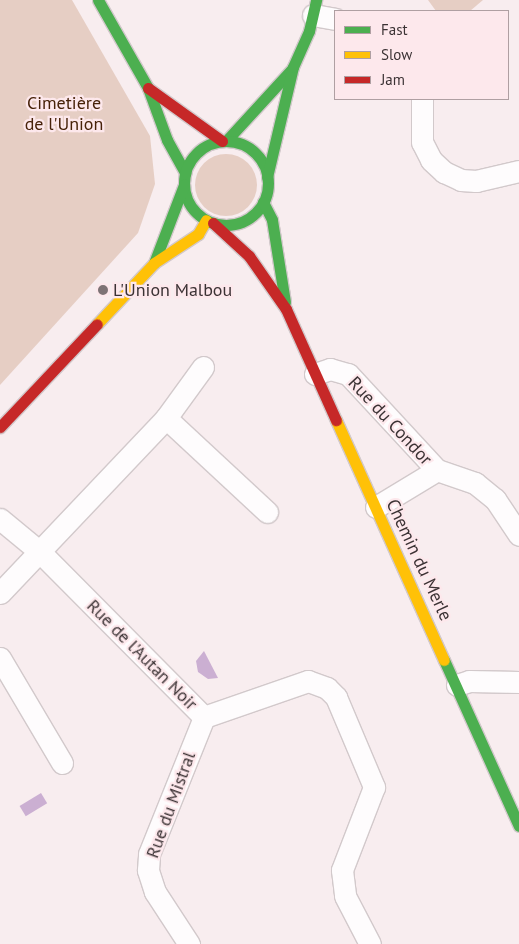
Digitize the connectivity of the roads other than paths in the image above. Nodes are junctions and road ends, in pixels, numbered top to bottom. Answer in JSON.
{"nodes":[{"id":1,"x":98,"y":0,"type":"edge"},
{"id":2,"x":314,"y":7,"type":"edge"},
{"id":3,"x":334,"y":18,"type":"edge"},
{"id":4,"x":293,"y":68,"type":"junction"},
{"id":5,"x":148,"y":88,"type":"junction"},
{"id":6,"x":422,"y":100,"type":"edge"},
{"id":7,"x":224,"y":141,"type":"junction"},
{"id":8,"x":519,"y":171,"type":"edge"},
{"id":9,"x":185,"y":173,"type":"junction"},
{"id":10,"x":267,"y":177,"type":"junction"},
{"id":11,"x":184,"y":185,"type":"junction"},
{"id":12,"x":263,"y":202,"type":"junction"},
{"id":13,"x":209,"y":221,"type":"junction"},
{"id":14,"x":154,"y":263,"type":"junction"},
{"id":15,"x":286,"y":309,"type":"junction"},
{"id":16,"x":203,"y":367,"type":"dead end"},
{"id":17,"x":315,"y":374,"type":"junction"},
{"id":18,"x":166,"y":418,"type":"junction"},
{"id":19,"x":0,"y":427,"type":"edge"},
{"id":20,"x":437,"y":470,"type":"junction"},
{"id":21,"x":376,"y":507,"type":"junction"},
{"id":22,"x":267,"y":512,"type":"dead end"},
{"id":23,"x":0,"y":519,"type":"edge"},
{"id":24,"x":519,"y":535,"type":"edge"},
{"id":25,"x":40,"y":552,"type":"junction"},
{"id":26,"x":0,"y":593,"type":"edge"},
{"id":27,"x":0,"y":658,"type":"edge"},
{"id":28,"x":519,"y":682,"type":"edge"},
{"id":29,"x":457,"y":685,"type":"junction"},
{"id":30,"x":204,"y":717,"type":"junction"},
{"id":31,"x":62,"y":763,"type":"dead end"},
{"id":32,"x":519,"y":826,"type":"edge"},
{"id":33,"x":189,"y":944,"type":"edge"},
{"id":34,"x":370,"y":944,"type":"edge"}],
"edges":[{"from":1,"to":5,"type":"street"},
{"from":2,"to":3,"type":"street"},
{"from":2,"to":4,"type":"street"},
{"from":4,"to":7,"type":"street"},
{"from":4,"to":10,"type":"street"},
{"from":5,"to":7,"type":"street"},
{"from":5,"to":9,"type":"street"},
{"from":6,"to":8,"type":"street"},
{"from":7,"to":9,"type":"street"},
{"from":7,"to":10,"type":"street"},
{"from":9,"to":11,"type":"street"},
{"from":10,"to":12,"type":"street"},
{"from":11,"to":13,"type":"street"},
{"from":11,"to":14,"type":"street"},
{"from":12,"to":13,"type":"street"},
{"from":12,"to":15,"type":"street","name":"Chemin du Merle"},
{"from":13,"to":14,"type":"street"},
{"from":13,"to":15,"type":"street","name":"Chemin du Merle"},
{"from":14,"to":19,"type":"street"},
{"from":15,"to":17,"type":"street","name":"Chemin du Merle"},
{"from":16,"to":18,"type":"street"},
{"from":17,"to":20,"type":"street","name":"Rue du Condor"},
{"from":17,"to":21,"type":"street","name":"Chemin du Merle"},
{"from":18,"to":22,"type":"street"},
{"from":18,"to":25,"type":"street"},
{"from":20,"to":21,"type":"street","name":"Rue du Condor"},
{"from":20,"to":24,"type":"street","name":"Rue du Condor"},
{"from":21,"to":29,"type":"street","name":"Chemin du Merle"},
{"from":23,"to":25,"type":"street","name":"Rue de l'Autan Noir"},
{"from":25,"to":26,"type":"street"},
{"from":25,"to":30,"type":"street","name":"Rue de l'Autan Noir"},
{"from":27,"to":31,"type":"street"},
{"from":28,"to":29,"type":"street"},
{"from":29,"to":32,"type":"street","name":"Chemin du Merle"},
{"from":30,"to":33,"type":"street","name":"Rue du Mistral"},
{"from":30,"to":34,"type":"street","name":"Rue de l'Autan Noir"}]}
